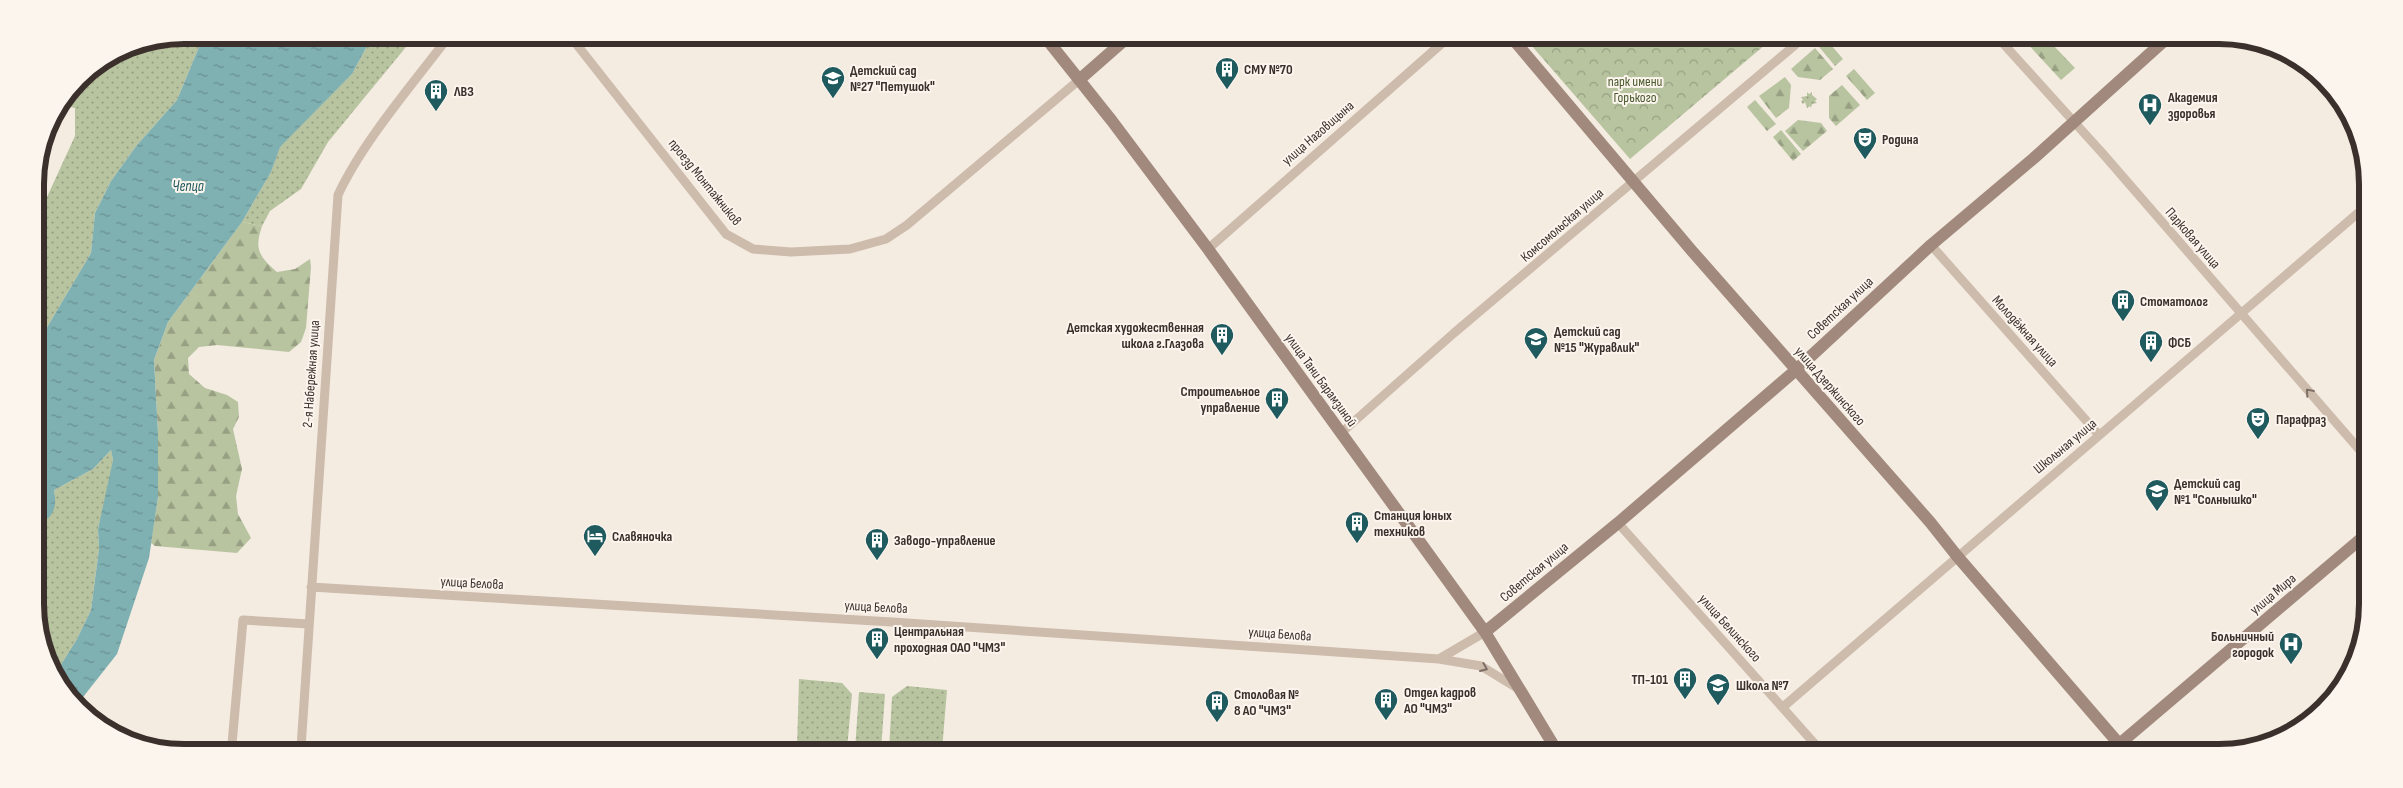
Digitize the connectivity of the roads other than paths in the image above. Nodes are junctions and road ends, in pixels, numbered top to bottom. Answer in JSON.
{"nodes":[{"id":1,"x":443,"y":44,"type":"edge"},
{"id":2,"x":576,"y":44,"type":"edge"},
{"id":3,"x":1051,"y":44,"type":"edge"},
{"id":4,"x":1120,"y":44,"type":"edge"},
{"id":5,"x":1441,"y":44,"type":"edge"},
{"id":6,"x":1517,"y":44,"type":"edge"},
{"id":7,"x":1796,"y":44,"type":"edge"},
{"id":8,"x":2004,"y":44,"type":"edge"},
{"id":9,"x":2161,"y":44,"type":"edge"},
{"id":10,"x":1079,"y":80,"type":"junction"},
{"id":11,"x":2075,"y":121,"type":"junction"},
{"id":12,"x":1633,"y":181,"type":"junction"},
{"id":13,"x":2359,"y":212,"type":"edge"},
{"id":14,"x":1931,"y":245,"type":"junction"},
{"id":15,"x":1208,"y":249,"type":"junction"},
{"id":16,"x":2242,"y":315,"type":"junction"},
{"id":17,"x":1796,"y":370,"type":"junction"},
{"id":18,"x":1341,"y":433,"type":"junction"},
{"id":19,"x":2099,"y":435,"type":"junction"},
{"id":20,"x":2359,"y":449,"type":"edge"},
{"id":21,"x":1618,"y":522,"type":"junction"},
{"id":22,"x":2359,"y":540,"type":"edge"},
{"id":23,"x":1957,"y":556,"type":"junction"},
{"id":24,"x":311,"y":588,"type":"junction"},
{"id":25,"x":309,"y":624,"type":"junction"},
{"id":26,"x":1485,"y":632,"type":"junction"},
{"id":27,"x":1439,"y":659,"type":"junction"},
{"id":28,"x":1524,"y":693,"type":"junction"},
{"id":29,"x":1783,"y":707,"type":"junction"},
{"id":30,"x":232,"y":744,"type":"dead end"},
{"id":31,"x":301,"y":744,"type":"edge"},
{"id":32,"x":1552,"y":744,"type":"edge"},
{"id":33,"x":1815,"y":744,"type":"edge"},
{"id":34,"x":2114,"y":744,"type":"edge"},
{"id":35,"x":2126,"y":744,"type":"edge"}],
"edges":[{"from":1,"to":24,"type":"street","name":"2-я Набережная улица"},
{"from":2,"to":10,"type":"street","name":"проезд Монтажников"},
{"from":3,"to":10,"type":"street","name":"улица Тани Барамзиной"},
{"from":4,"to":10,"type":"street"},
{"from":5,"to":15,"type":"street","name":"улица Наговицына"},
{"from":6,"to":12,"type":"street","name":"улица Дзержинского"},
{"from":7,"to":12,"type":"street","name":"Комсомольская улица"},
{"from":8,"to":11,"type":"street","name":"Парковая улица"},
{"from":9,"to":11,"type":"street","name":"Советская улица"},
{"from":10,"to":15,"type":"street","name":"улица Тани Барамзиной"},
{"from":11,"to":14,"type":"street","name":"Советская улица"},
{"from":11,"to":16,"type":"street","name":"Парковая улица"},
{"from":12,"to":17,"type":"street","name":"улица Дзержинского"},
{"from":12,"to":18,"type":"street","name":"Комсомольская улица"},
{"from":13,"to":16,"type":"street","name":"Школьная улица"},
{"from":14,"to":17,"type":"street","name":"Советская улица"},
{"from":14,"to":19,"type":"street","name":"Молодёжная улица"},
{"from":15,"to":18,"type":"street","name":"улица Тани Барамзиной"},
{"from":16,"to":19,"type":"street","name":"Школьная улица"},
{"from":20,"to":16,"type":"street","name":"Парковая улица","one_way":true},
{"from":17,"to":21,"type":"street","name":"Советская улица"},
{"from":17,"to":23,"type":"street","name":"улица Дзержинского"},
{"from":18,"to":26,"type":"street","name":"улица Тани Барамзиной"},
{"from":19,"to":23,"type":"street","name":"Школьная улица"},
{"from":21,"to":26,"type":"street","name":"Советская улица"},
{"from":21,"to":29,"type":"street","name":"улица Белинского"},
{"from":22,"to":35,"type":"street","name":"улица Мира"},
{"from":23,"to":29,"type":"street","name":"Школьная улица"},
{"from":23,"to":34,"type":"street","name":"улица Дзержинского"},
{"from":24,"to":25,"type":"street","name":"2-я Набережная улица"},
{"from":24,"to":27,"type":"street","name":"улица Белова"},
{"from":25,"to":30,"type":"street"},
{"from":25,"to":31,"type":"street","name":"2-я Набережная улица"},
{"from":26,"to":27,"type":"street"},
{"from":26,"to":28,"type":"street","name":"улица Тани Барамзиной"},
{"from":27,"to":28,"type":"street","name":"улица Белова","one_way":true},
{"from":28,"to":32,"type":"street","name":"улица Тани Барамзиной"},
{"from":29,"to":33,"type":"street","name":"улица Белинского"}]}
